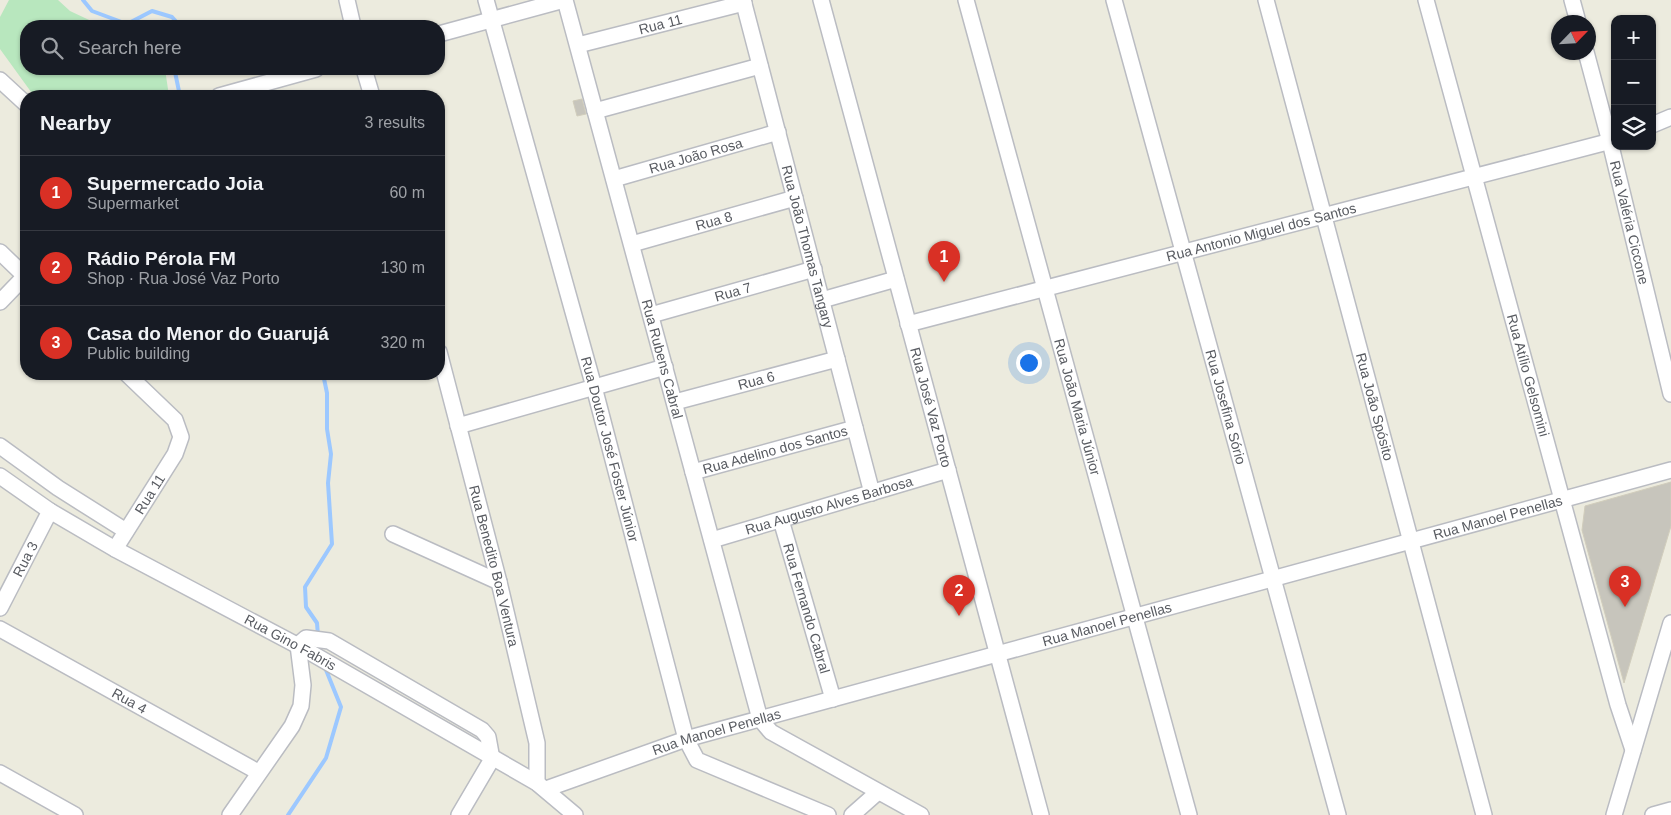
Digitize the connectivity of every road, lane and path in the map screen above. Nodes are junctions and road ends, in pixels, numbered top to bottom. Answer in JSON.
{"nodes":[{"id":1,"x":346,"y":0,"type":"edge"},
{"id":2,"x":486,"y":0,"type":"edge"},
{"id":3,"x":564,"y":0,"type":"edge"},
{"id":4,"x":821,"y":0,"type":"edge"},
{"id":5,"x":966,"y":0,"type":"edge"},
{"id":6,"x":1114,"y":0,"type":"edge"},
{"id":7,"x":1266,"y":0,"type":"edge"},
{"id":8,"x":1426,"y":0,"type":"edge"},
{"id":9,"x":1572,"y":0,"type":"edge"},
{"id":10,"x":743,"y":2,"type":"edge"},
{"id":11,"x":1576,"y":15,"type":"edge"},
{"id":12,"x":492,"y":19,"type":"junction"},
{"id":13,"x":351,"y":20,"type":"edge"},
{"id":14,"x":445,"y":32,"type":"edge"},
{"id":15,"x":578,"y":45,"type":"junction"},
{"id":16,"x":1588,"y":60,"type":"edge"},
{"id":17,"x":760,"y":66,"type":"junction"},
{"id":18,"x":294,"y":75,"type":"edge"},
{"id":19,"x":366,"y":75,"type":"edge"},
{"id":20,"x":0,"y":80,"type":"edge"},
{"id":21,"x":241,"y":90,"type":"edge"},
{"id":22,"x":370,"y":90,"type":"edge"},
{"id":23,"x":20,"y":98,"type":"edge"},
{"id":24,"x":595,"y":110,"type":"junction"},
{"id":25,"x":1671,"y":117,"type":"edge"},
{"id":26,"x":1656,"y":123,"type":"edge"},
{"id":27,"x":778,"y":132,"type":"junction"},
{"id":28,"x":1611,"y":138,"type":"edge"},
{"id":29,"x":1611,"y":141,"type":"edge"},
{"id":30,"x":1614,"y":150,"type":"edge"},
{"id":31,"x":1474,"y":177,"type":"junction"},
{"id":32,"x":614,"y":179,"type":"junction"},
{"id":33,"x":795,"y":198,"type":"junction"},
{"id":34,"x":1324,"y":216,"type":"junction"},
{"id":35,"x":632,"y":244,"type":"junction"},
{"id":36,"x":0,"y":252,"type":"edge"},
{"id":37,"x":1184,"y":253,"type":"junction"},
{"id":38,"x":814,"y":269,"type":"junction"},
{"id":39,"x":20,"y":270,"type":"edge"},
{"id":40,"x":896,"y":279,"type":"junction"},
{"id":41,"x":20,"y":282,"type":"edge"},
{"id":42,"x":1045,"y":289,"type":"junction"},
{"id":43,"x":822,"y":300,"type":"junction"},
{"id":44,"x":0,"y":302,"type":"edge"},
{"id":45,"x":651,"y":315,"type":"junction"},
{"id":46,"x":908,"y":324,"type":"junction"},
{"id":47,"x":838,"y":359,"type":"junction"},
{"id":48,"x":665,"y":367,"type":"junction"},
{"id":49,"x":445,"y":375,"type":"edge"},
{"id":50,"x":133,"y":380,"type":"edge"},
{"id":51,"x":594,"y":387,"type":"junction"},
{"id":52,"x":1671,"y":394,"type":"edge"},
{"id":53,"x":674,"y":402,"type":"junction"},
{"id":54,"x":458,"y":426,"type":"junction"},
{"id":55,"x":855,"y":428,"type":"junction"},
{"id":56,"x":0,"y":446,"type":"edge"},
{"id":57,"x":948,"y":470,"type":"junction"},
{"id":58,"x":1671,"y":470,"type":"edge"},
{"id":59,"x":693,"y":472,"type":"junction"},
{"id":60,"x":0,"y":476,"type":"edge"},
{"id":61,"x":872,"y":493,"type":"junction"},
{"id":62,"x":1562,"y":500,"type":"junction"},
{"id":63,"x":50,"y":511,"type":"junction"},
{"id":64,"x":781,"y":520,"type":"junction"},
{"id":65,"x":126,"y":531,"type":"junction"},
{"id":66,"x":393,"y":534,"type":"dead end"},
{"id":67,"x":712,"y":540,"type":"junction"},
{"id":68,"x":1411,"y":541,"type":"junction"},
{"id":69,"x":114,"y":549,"type":"junction"},
{"id":70,"x":1273,"y":579,"type":"junction"},
{"id":71,"x":499,"y":582,"type":"junction"},
{"id":72,"x":0,"y":608,"type":"edge"},
{"id":73,"x":1134,"y":616,"type":"junction"},
{"id":74,"x":1671,"y":623,"type":"edge"},
{"id":75,"x":0,"y":629,"type":"edge"},
{"id":76,"x":303,"y":644,"type":"junction"},
{"id":77,"x":997,"y":654,"type":"junction"},
{"id":78,"x":833,"y":699,"type":"junction"},
{"id":79,"x":760,"y":718,"type":"junction"},
{"id":80,"x":686,"y":739,"type":"junction"},
{"id":81,"x":1633,"y":750,"type":"junction"},
{"id":82,"x":492,"y":759,"type":"junction"},
{"id":83,"x":258,"y":772,"type":"junction"},
{"id":84,"x":0,"y":773,"type":"edge"},
{"id":85,"x":541,"y":786,"type":"junction"},
{"id":86,"x":878,"y":792,"type":"junction"},
{"id":87,"x":1671,"y":810,"type":"edge"},
{"id":88,"x":75,"y":815,"type":"edge"},
{"id":89,"x":230,"y":815,"type":"edge"},
{"id":90,"x":459,"y":815,"type":"edge"},
{"id":91,"x":575,"y":815,"type":"edge"},
{"id":92,"x":828,"y":815,"type":"edge"},
{"id":93,"x":852,"y":815,"type":"edge"},
{"id":94,"x":921,"y":815,"type":"edge"},
{"id":95,"x":1041,"y":815,"type":"edge"},
{"id":96,"x":1189,"y":815,"type":"edge"},
{"id":97,"x":1338,"y":815,"type":"edge"},
{"id":98,"x":1484,"y":815,"type":"edge"},
{"id":99,"x":1614,"y":815,"type":"edge"},
{"id":100,"x":1654,"y":815,"type":"edge"}],
"edges":[{"from":1,"to":13,"type":"street"},
{"from":2,"to":12,"type":"street","name":"Rua Doutor José Foster Júnior"},
{"from":3,"to":12,"type":"street"},
{"from":3,"to":15,"type":"street","name":"Rua Rubens Cabral"},
{"from":4,"to":40,"type":"street","name":"Rua José Vaz Porto"},
{"from":5,"to":42,"type":"street","name":"Rua João Maria Júnior"},
{"from":6,"to":37,"type":"street","name":"Rua Josefina Sório"},
{"from":7,"to":34,"type":"street","name":"Rua João Spósito"},
{"from":8,"to":31,"type":"street","name":"Rua Atílio Gelsomini"},
{"from":9,"to":11,"type":"street"},
{"from":10,"to":15,"type":"street","name":"Rua 11"},
{"from":10,"to":17,"type":"street","name":"Rua João Thomas Tangary"},
{"from":12,"to":14,"type":"street"},
{"from":12,"to":51,"type":"street","name":"Rua Doutor José Foster Júnior"},
{"from":15,"to":24,"type":"street","name":"Rua Rubens Cabral"},
{"from":16,"to":28,"type":"street","name":"Rua Valéria Ciccone"},
{"from":17,"to":24,"type":"street"},
{"from":17,"to":27,"type":"street","name":"Rua João Thomas Tangary"},
{"from":18,"to":21,"type":"street"},
{"from":19,"to":22,"type":"street"},
{"from":20,"to":23,"type":"street"},
{"from":24,"to":32,"type":"street","name":"Rua Rubens Cabral"},
{"from":25,"to":26,"type":"street"},
{"from":27,"to":32,"type":"street","name":"Rua João Rosa"},
{"from":27,"to":33,"type":"street","name":"Rua João Thomas Tangary"},
{"from":29,"to":31,"type":"street","name":"Rua Antonio Miguel dos Santos"},
{"from":30,"to":52,"type":"street","name":"Rua Valéria Ciccone"},
{"from":31,"to":34,"type":"street","name":"Rua Antonio Miguel dos Santos"},
{"from":31,"to":62,"type":"street","name":"Rua Atílio Gelsomini"},
{"from":32,"to":35,"type":"street","name":"Rua Rubens Cabral"},
{"from":33,"to":35,"type":"street","name":"Rua 8"},
{"from":33,"to":38,"type":"street","name":"Rua João Thomas Tangary"},
{"from":34,"to":37,"type":"street","name":"Rua Antonio Miguel dos Santos"},
{"from":34,"to":68,"type":"street","name":"Rua João Spósito"},
{"from":35,"to":45,"type":"street","name":"Rua Rubens Cabral"},
{"from":36,"to":39,"type":"street"},
{"from":37,"to":42,"type":"street","name":"Rua Antonio Miguel dos Santos"},
{"from":37,"to":70,"type":"street","name":"Rua Josefina Sório"},
{"from":38,"to":43,"type":"street","name":"Rua João Thomas Tangary"},
{"from":38,"to":45,"type":"street","name":"Rua 7"},
{"from":40,"to":43,"type":"street"},
{"from":40,"to":46,"type":"street","name":"Rua José Vaz Porto"},
{"from":41,"to":44,"type":"street"},
{"from":42,"to":46,"type":"street","name":"Rua Antonio Miguel dos Santos"},
{"from":42,"to":73,"type":"street","name":"Rua João Maria Júnior"},
{"from":43,"to":47,"type":"street","name":"Rua João Thomas Tangary"},
{"from":45,"to":48,"type":"street","name":"Rua Rubens Cabral"},
{"from":46,"to":57,"type":"street","name":"Rua José Vaz Porto"},
{"from":47,"to":53,"type":"street","name":"Rua 6"},
{"from":47,"to":55,"type":"street","name":"Rua João Thomas Tangary"},
{"from":48,"to":51,"type":"street"},
{"from":48,"to":53,"type":"street","name":"Rua Rubens Cabral"},
{"from":49,"to":54,"type":"street","name":"Rua Benedito Boa Ventura"},
{"from":50,"to":65,"type":"street","name":"Rua 11"},
{"from":51,"to":54,"type":"street"},
{"from":51,"to":80,"type":"street","name":"Rua Doutor José Foster Júnior"},
{"from":53,"to":59,"type":"street","name":"Rua Rubens Cabral"},
{"from":54,"to":71,"type":"street","name":"Rua Benedito Boa Ventura"},
{"from":55,"to":59,"type":"street","name":"Rua Adelino dos Santos"},
{"from":55,"to":61,"type":"street","name":"Rua João Thomas Tangary"},
{"from":56,"to":65,"type":"street"},
{"from":57,"to":61,"type":"street","name":"Rua Augusto Alves Barbosa"},
{"from":57,"to":77,"type":"street","name":"Rua José Vaz Porto"},
{"from":58,"to":62,"type":"street","name":"Rua Manoel Penellas"},
{"from":59,"to":67,"type":"street","name":"Rua Rubens Cabral"},
{"from":60,"to":63,"type":"street","name":"Rua Gino Fabris"},
{"from":61,"to":64,"type":"street","name":"Rua Augusto Alves Barbosa"},
{"from":62,"to":68,"type":"street","name":"Rua Manoel Penellas"},
{"from":62,"to":81,"type":"street","name":"Rua Atílio Gelsomini"},
{"from":63,"to":69,"type":"street","name":"Rua Gino Fabris"},
{"from":63,"to":72,"type":"street","name":"Rua 3"},
{"from":64,"to":67,"type":"street","name":"Rua Augusto Alves Barbosa"},
{"from":64,"to":78,"type":"street","name":"Rua Fernando Cabral"},
{"from":65,"to":69,"type":"street","name":"Rua 11"},
{"from":66,"to":71,"type":"street"},
{"from":67,"to":79,"type":"street","name":"Rua Rubens Cabral"},
{"from":68,"to":70,"type":"street","name":"Rua Manoel Penellas"},
{"from":68,"to":98,"type":"street","name":"Rua João Spósito"},
{"from":69,"to":76,"type":"street","name":"Rua Gino Fabris"},
{"from":70,"to":73,"type":"street","name":"Rua Manoel Penellas"},
{"from":70,"to":97,"type":"street","name":"Rua Josefina Sório"},
{"from":71,"to":85,"type":"street","name":"Rua Benedito Boa Ventura"},
{"from":73,"to":77,"type":"street","name":"Rua Manoel Penellas"},
{"from":73,"to":96,"type":"street","name":"Rua João Maria Júnior"},
{"from":74,"to":81,"type":"street"},
{"from":75,"to":83,"type":"street","name":"Rua 4"},
{"from":76,"to":82,"type":"street","name":"Rua Gino Fabris"},
{"from":76,"to":82,"type":"street"},
{"from":76,"to":83,"type":"street"},
{"from":77,"to":78,"type":"street","name":"Rua Manoel Penellas"},
{"from":77,"to":95,"type":"street","name":"Rua José Vaz Porto"},
{"from":78,"to":79,"type":"street","name":"Rua Manoel Penellas"},
{"from":79,"to":80,"type":"street","name":"Rua Manoel Penellas"},
{"from":79,"to":86,"type":"street"},
{"from":80,"to":85,"type":"street","name":"Rua Manoel Penellas"},
{"from":80,"to":92,"type":"street","name":"Rua Doutor José Foster Júnior"},
{"from":81,"to":99,"type":"street"},
{"from":82,"to":85,"type":"street","name":"Rua Gino Fabris"},
{"from":82,"to":90,"type":"street"},
{"from":83,"to":89,"type":"street"},
{"from":84,"to":88,"type":"street"},
{"from":85,"to":91,"type":"street","name":"Rua Gino Fabris"},
{"from":86,"to":93,"type":"street"},
{"from":86,"to":94,"type":"street"},
{"from":87,"to":100,"type":"street"}]}
